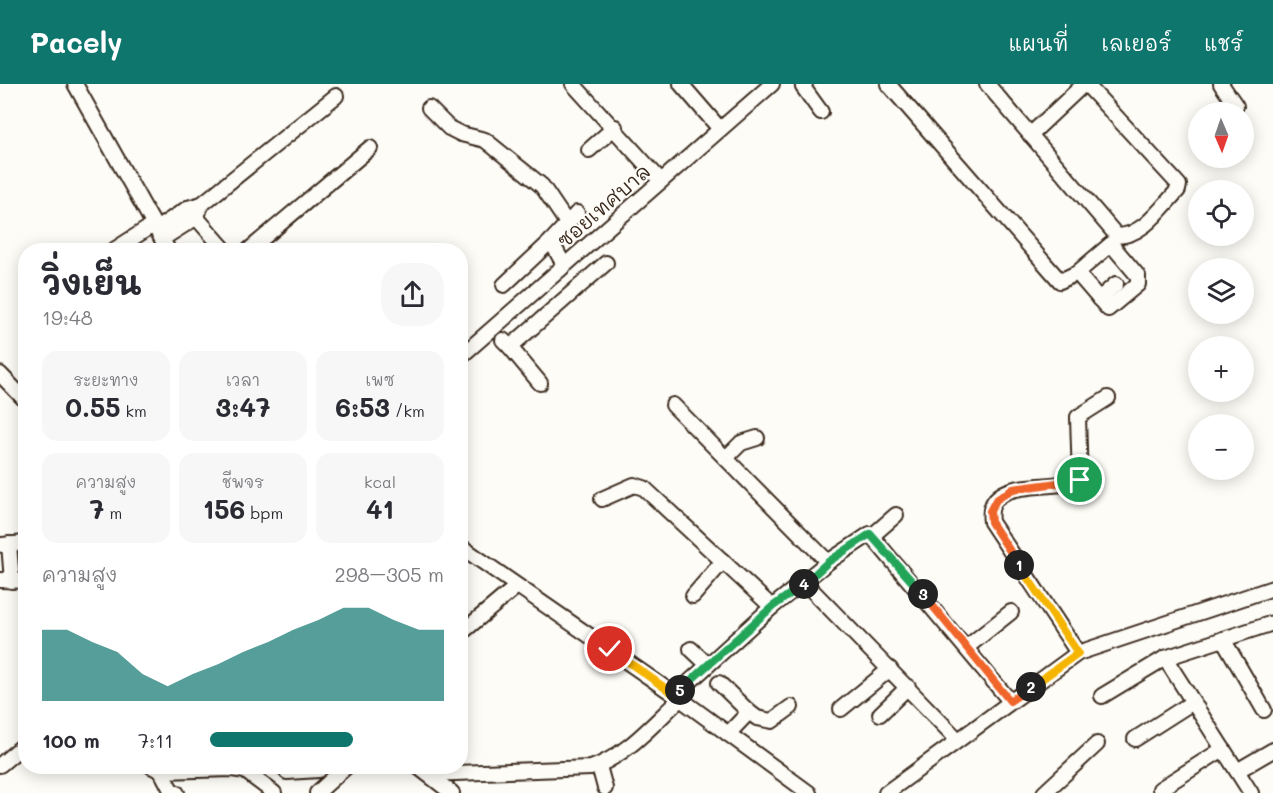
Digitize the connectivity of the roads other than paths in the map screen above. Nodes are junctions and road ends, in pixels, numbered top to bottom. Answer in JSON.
{"nodes":[{"id":1,"x":75,"y":84,"type":"edge"},
{"id":2,"x":573,"y":84,"type":"edge"},
{"id":3,"x":584,"y":84,"type":"edge"},
{"id":4,"x":681,"y":84,"type":"edge"},
{"id":5,"x":772,"y":84,"type":"edge"},
{"id":6,"x":805,"y":84,"type":"edge"},
{"id":7,"x":888,"y":84,"type":"edge"},
{"id":8,"x":987,"y":84,"type":"edge"},
{"id":9,"x":1085,"y":84,"type":"edge"},
{"id":10,"x":1221,"y":84,"type":"edge"},
{"id":11,"x":336,"y":96,"type":"dead end"},
{"id":12,"x":1233,"y":102,"type":"edge"},
{"id":13,"x":429,"y":108,"type":"dead end"},
{"id":14,"x":821,"y":112,"type":"dead end"},
{"id":15,"x":615,"y":127,"type":"junction"},
{"id":16,"x":720,"y":129,"type":"junction"},
{"id":17,"x":1030,"y":135,"type":"junction"},
{"id":18,"x":370,"y":148,"type":"dead end"},
{"id":19,"x":590,"y":150,"type":"dead end"},
{"id":20,"x":664,"y":178,"type":"junction"},
{"id":21,"x":195,"y":210,"type":"junction"},
{"id":22,"x":577,"y":213,"type":"dead end"},
{"id":23,"x":567,"y":223,"type":"junction"},
{"id":24,"x":159,"y":236,"type":"edge"},
{"id":25,"x":551,"y":241,"type":"junction"},
{"id":26,"x":136,"y":243,"type":"edge"},
{"id":27,"x":220,"y":243,"type":"edge"},
{"id":28,"x":257,"y":243,"type":"edge"},
{"id":29,"x":569,"y":261,"type":"junction"},
{"id":30,"x":606,"y":263,"type":"dead end"},
{"id":31,"x":1077,"y":273,"type":"junction"},
{"id":32,"x":586,"y":280,"type":"junction"},
{"id":33,"x":1116,"y":284,"type":"dead end"},
{"id":34,"x":504,"y":285,"type":"dead end"},
{"id":35,"x":1099,"y":299,"type":"junction"},
{"id":36,"x":468,"y":350,"type":"edge"},
{"id":37,"x":0,"y":375,"type":"edge"},
{"id":38,"x":540,"y":382,"type":"dead end"},
{"id":39,"x":18,"y":393,"type":"edge"},
{"id":40,"x":1108,"y":398,"type":"dead end"},
{"id":41,"x":673,"y":405,"type":"dead end"},
{"id":42,"x":757,"y":438,"type":"dead end"},
{"id":43,"x":726,"y":458,"type":"junction"},
{"id":44,"x":602,"y":499,"type":"dead end"},
{"id":45,"x":896,"y":515,"type":"dead end"},
{"id":46,"x":873,"y":535,"type":"junction"},
{"id":47,"x":4,"y":544,"type":"edge"},
{"id":48,"x":468,"y":552,"type":"edge"},
{"id":49,"x":723,"y":561,"type":"junction"},
{"id":50,"x":828,"y":562,"type":"junction"},
{"id":51,"x":12,"y":581,"type":"edge"},
{"id":52,"x":805,"y":583,"type":"junction"},
{"id":53,"x":517,"y":586,"type":"junction"},
{"id":54,"x":1273,"y":588,"type":"edge"},
{"id":55,"x":693,"y":596,"type":"dead end"},
{"id":56,"x":772,"y":607,"type":"junction"},
{"id":57,"x":1011,"y":612,"type":"dead end"},
{"id":58,"x":1273,"y":623,"type":"edge"},
{"id":59,"x":468,"y":627,"type":"edge"},
{"id":60,"x":1223,"y":639,"type":"junction"},
{"id":61,"x":967,"y":647,"type":"junction"},
{"id":62,"x":691,"y":649,"type":"dead end"},
{"id":63,"x":1078,"y":653,"type":"junction"},
{"id":64,"x":1165,"y":658,"type":"junction"},
{"id":65,"x":708,"y":665,"type":"junction"},
{"id":66,"x":890,"y":669,"type":"junction"},
{"id":67,"x":718,"y":683,"type":"dead end"},
{"id":68,"x":908,"y":687,"type":"junction"},
{"id":69,"x":1102,"y":696,"type":"dead end"},
{"id":70,"x":677,"y":697,"type":"junction"},
{"id":71,"x":1010,"y":701,"type":"junction"},
{"id":72,"x":1193,"y":702,"type":"junction"},
{"id":73,"x":791,"y":707,"type":"dead end"},
{"id":74,"x":841,"y":709,"type":"dead end"},
{"id":75,"x":1264,"y":710,"type":"dead end"},
{"id":76,"x":749,"y":712,"type":"junction"},
{"id":77,"x":880,"y":714,"type":"dead end"},
{"id":78,"x":728,"y":734,"type":"junction"},
{"id":79,"x":1135,"y":739,"type":"dead end"},
{"id":80,"x":957,"y":740,"type":"junction"},
{"id":81,"x":1097,"y":744,"type":"dead end"},
{"id":82,"x":1223,"y":749,"type":"junction"},
{"id":83,"x":18,"y":750,"type":"edge"},
{"id":84,"x":1273,"y":750,"type":"edge"},
{"id":85,"x":0,"y":765,"type":"edge"},
{"id":86,"x":599,"y":765,"type":"junction"},
{"id":87,"x":468,"y":769,"type":"edge"},
{"id":88,"x":1237,"y":771,"type":"junction"},
{"id":89,"x":160,"y":774,"type":"edge"},
{"id":90,"x":249,"y":774,"type":"edge"},
{"id":91,"x":338,"y":774,"type":"edge"},
{"id":92,"x":428,"y":774,"type":"edge"},
{"id":93,"x":605,"y":788,"type":"dead end"},
{"id":94,"x":790,"y":788,"type":"edge"},
{"id":95,"x":1160,"y":789,"type":"dead end"},
{"id":96,"x":177,"y":793,"type":"edge"},
{"id":97,"x":274,"y":793,"type":"edge"},
{"id":98,"x":317,"y":793,"type":"edge"},
{"id":99,"x":452,"y":793,"type":"edge"},
{"id":100,"x":809,"y":793,"type":"edge"},
{"id":101,"x":886,"y":793,"type":"edge"},
{"id":102,"x":1044,"y":793,"type":"edge"},
{"id":103,"x":1251,"y":793,"type":"edge"}],
"edges":[{"from":1,"to":24,"type":"street"},
{"from":2,"to":15,"type":"street"},
{"from":3,"to":20,"type":"street"},
{"from":4,"to":16,"type":"street"},
{"from":5,"to":16,"type":"street","name":"ซอยเทศบาล"},
{"from":6,"to":14,"type":"street"},
{"from":7,"to":31,"type":"street"},
{"from":8,"to":17,"type":"street"},
{"from":9,"to":17,"type":"street"},
{"from":9,"to":17,"type":"street"},
{"from":10,"to":12,"type":"street"},
{"from":11,"to":21,"type":"street"},
{"from":13,"to":23,"type":"street"},
{"from":15,"to":19,"type":"street"},
{"from":15,"to":20,"type":"street"},
{"from":16,"to":20,"type":"street","name":"ซอยเทศบาล"},
{"from":18,"to":28,"type":"street"},
{"from":20,"to":29,"type":"street","name":"ซอยเทศบาล"},
{"from":21,"to":24,"type":"street"},
{"from":21,"to":27,"type":"street"},
{"from":22,"to":23,"type":"street"},
{"from":23,"to":25,"type":"street"},
{"from":24,"to":26,"type":"street"},
{"from":25,"to":29,"type":"street"},
{"from":25,"to":34,"type":"street"},
{"from":29,"to":32,"type":"street"},
{"from":29,"to":36,"type":"street","name":"ซอยเทศบาล"},
{"from":30,"to":32,"type":"street"},
{"from":31,"to":35,"type":"street"},
{"from":31,"to":35,"type":"street"},
{"from":32,"to":38,"type":"street"},
{"from":33,"to":35,"type":"street"},
{"from":37,"to":39,"type":"street"},
{"from":40,"to":63,"type":"street"},
{"from":41,"to":43,"type":"street"},
{"from":42,"to":43,"type":"street"},
{"from":43,"to":50,"type":"street"},
{"from":44,"to":49,"type":"street"},
{"from":45,"to":46,"type":"street"},
{"from":46,"to":50,"type":"street"},
{"from":46,"to":61,"type":"street"},
{"from":47,"to":51,"type":"street"},
{"from":48,"to":53,"type":"street"},
{"from":49,"to":55,"type":"street"},
{"from":49,"to":56,"type":"street"},
{"from":50,"to":52,"type":"street"},
{"from":52,"to":56,"type":"street"},
{"from":52,"to":66,"type":"street"},
{"from":53,"to":59,"type":"street"},
{"from":53,"to":70,"type":"street"},
{"from":54,"to":63,"type":"street"},
{"from":56,"to":65,"type":"street"},
{"from":57,"to":61,"type":"street"},
{"from":58,"to":60,"type":"street"},
{"from":60,"to":64,"type":"street"},
{"from":60,"to":75,"type":"street"},
{"from":61,"to":71,"type":"street"},
{"from":62,"to":65,"type":"street"},
{"from":63,"to":71,"type":"street"},
{"from":64,"to":69,"type":"street"},
{"from":64,"to":72,"type":"street"},
{"from":65,"to":70,"type":"street"},
{"from":66,"to":68,"type":"street"},
{"from":66,"to":74,"type":"street"},
{"from":67,"to":76,"type":"street"},
{"from":68,"to":77,"type":"street"},
{"from":68,"to":80,"type":"street"},
{"from":70,"to":78,"type":"street"},
{"from":70,"to":86,"type":"street"},
{"from":71,"to":80,"type":"street"},
{"from":72,"to":79,"type":"street"},
{"from":72,"to":82,"type":"street"},
{"from":73,"to":76,"type":"street"},
{"from":76,"to":78,"type":"street"},
{"from":78,"to":94,"type":"street"},
{"from":80,"to":101,"type":"street"},
{"from":81,"to":102,"type":"street"},
{"from":82,"to":88,"type":"street"},
{"from":82,"to":95,"type":"street"},
{"from":83,"to":85,"type":"street"},
{"from":84,"to":88,"type":"street"},
{"from":86,"to":87,"type":"street"},
{"from":86,"to":93,"type":"street"},
{"from":88,"to":103,"type":"street"},
{"from":89,"to":96,"type":"street"},
{"from":90,"to":97,"type":"street"},
{"from":91,"to":98,"type":"street"},
{"from":92,"to":99,"type":"street"},
{"from":94,"to":100,"type":"street"}]}
